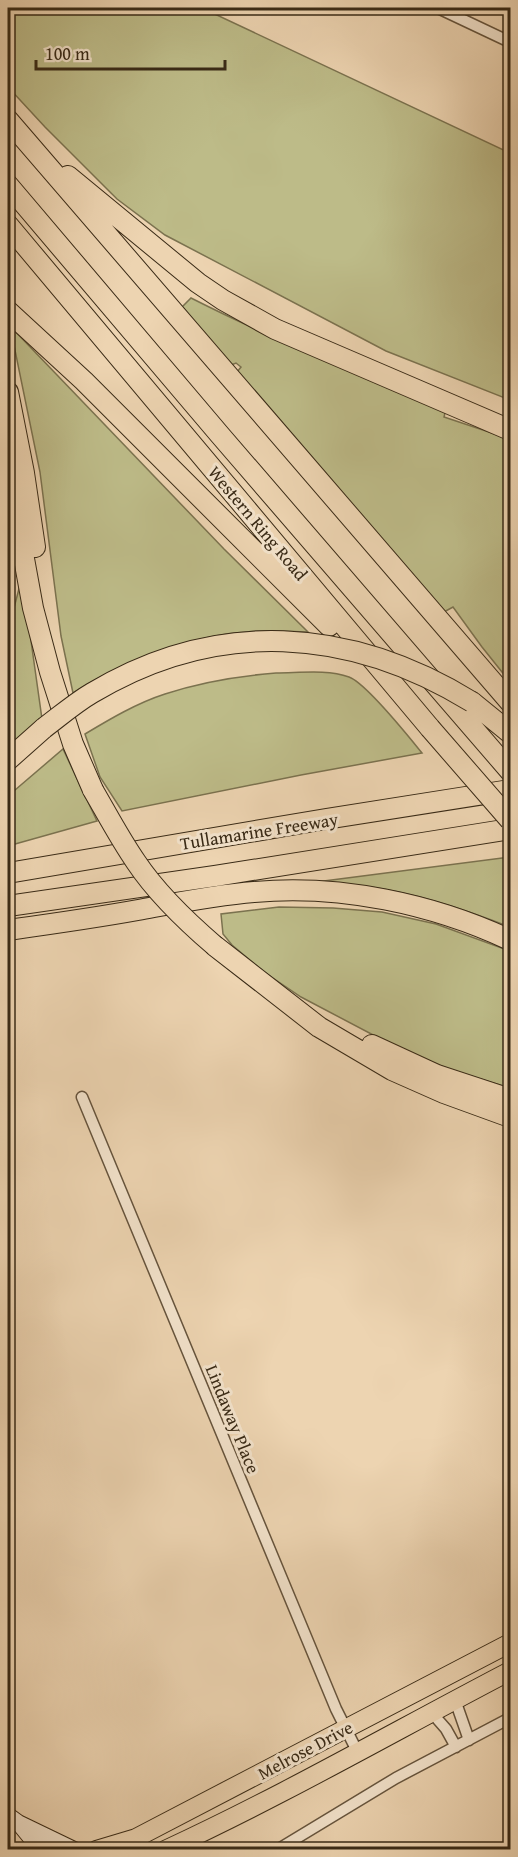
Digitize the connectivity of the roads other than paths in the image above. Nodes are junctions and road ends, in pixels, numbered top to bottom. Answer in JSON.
{"nodes":[{"id":1,"x":438,"y":8,"type":"edge"},
{"id":2,"x":510,"y":42,"type":"edge"},
{"id":3,"x":8,"y":119,"type":"edge"},
{"id":4,"x":8,"y":185,"type":"edge"},
{"id":5,"x":8,"y":225,"type":"edge"},
{"id":6,"x":8,"y":311,"type":"edge"},
{"id":7,"x":8,"y":392,"type":"edge"},
{"id":8,"x":510,"y":430,"type":"edge"},
{"id":9,"x":8,"y":471,"type":"edge"},
{"id":10,"x":50,"y":672,"type":"junction"},
{"id":11,"x":510,"y":702,"type":"edge"},
{"id":12,"x":430,"y":728,"type":"junction"},
{"id":13,"x":510,"y":733,"type":"edge"},
{"id":14,"x":8,"y":760,"type":"edge"},
{"id":15,"x":510,"y":771,"type":"edge"},
{"id":16,"x":510,"y":790,"type":"edge"},
{"id":17,"x":510,"y":820,"type":"edge"},
{"id":18,"x":510,"y":829,"type":"edge"},
{"id":19,"x":510,"y":843,"type":"edge"},
{"id":20,"x":8,"y":873,"type":"edge"},
{"id":21,"x":216,"y":876,"type":"junction"},
{"id":22,"x":8,"y":906,"type":"edge"},
{"id":23,"x":8,"y":930,"type":"edge"},
{"id":24,"x":510,"y":939,"type":"edge"},
{"id":25,"x":261,"y":981,"type":"junction"},
{"id":26,"x":82,"y":1097,"type":"dead end"},
{"id":27,"x":510,"y":1099,"type":"edge"},
{"id":28,"x":510,"y":1117,"type":"edge"},
{"id":29,"x":510,"y":1643,"type":"edge"},
{"id":30,"x":510,"y":1671,"type":"edge"},
{"id":31,"x":455,"y":1700,"type":"junction"},
{"id":32,"x":432,"y":1713,"type":"junction"},
{"id":33,"x":510,"y":1718,"type":"edge"},
{"id":34,"x":346,"y":1728,"type":"junction"},
{"id":35,"x":469,"y":1740,"type":"junction"},
{"id":36,"x":456,"y":1747,"type":"junction"},
{"id":37,"x":357,"y":1751,"type":"junction"},
{"id":38,"x":13,"y":1819,"type":"edge"},
{"id":39,"x":36,"y":1850,"type":"edge"},
{"id":40,"x":75,"y":1850,"type":"edge"},
{"id":41,"x":96,"y":1850,"type":"edge"},
{"id":42,"x":165,"y":1850,"type":"edge"},
{"id":43,"x":277,"y":1850,"type":"edge"}],
"edges":[{"from":1,"to":2,"type":"street"},
{"from":3,"to":8,"type":"highway"},
{"from":3,"to":11,"type":"highway"},
{"from":4,"to":15,"type":"highway","name":"Western Ring Road"},
{"from":5,"to":12,"type":"highway","name":"Western Ring Road"},
{"from":6,"to":12,"type":"highway"},
{"from":7,"to":10,"type":"highway"},
{"from":9,"to":10,"type":"highway"},
{"from":10,"to":25,"type":"highway","bridge":true},
{"from":12,"to":17,"type":"highway","name":"Western Ring Road","bridge":true},
{"from":13,"to":14,"type":"highway","bridge":true},
{"from":16,"to":20,"type":"highway","name":"Tullamarine Freeway"},
{"from":18,"to":21,"type":"highway","name":"Tullamarine Freeway"},
{"from":19,"to":21,"type":"highway"},
{"from":21,"to":22,"type":"highway","name":"Tullamarine Freeway"},
{"from":23,"to":24,"type":"highway"},
{"from":25,"to":27,"type":"highway"},
{"from":25,"to":28,"type":"highway"},
{"from":26,"to":34,"type":"street","name":"Lindaway Place"},
{"from":29,"to":34,"type":"main road","name":"Melrose Drive"},
{"from":30,"to":31,"type":"main road","name":"Melrose Drive"},
{"from":31,"to":32,"type":"main road","name":"Melrose Drive"},
{"from":31,"to":35,"type":"street"},
{"from":32,"to":36,"type":"street"},
{"from":32,"to":37,"type":"main road","name":"Melrose Drive"},
{"from":33,"to":35,"type":"street"},
{"from":34,"to":37,"type":"street","name":"Lindaway Place"},
{"from":34,"to":41,"type":"main road","name":"Melrose Drive"},
{"from":35,"to":36,"type":"street"},
{"from":36,"to":43,"type":"street"},
{"from":37,"to":42,"type":"main road","name":"Melrose Drive"},
{"from":38,"to":39,"type":"street"},
{"from":38,"to":40,"type":"street"}]}
